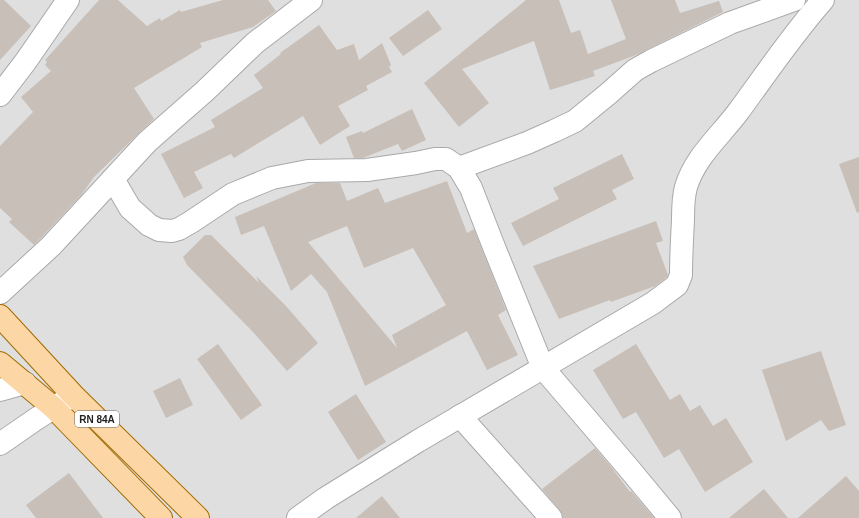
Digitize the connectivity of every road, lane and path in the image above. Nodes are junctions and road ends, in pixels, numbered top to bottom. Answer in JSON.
{"nodes":[{"id":1,"x":68,"y":0,"type":"edge"},
{"id":2,"x":311,"y":0,"type":"edge"},
{"id":3,"x":794,"y":0,"type":"edge"},
{"id":4,"x":823,"y":0,"type":"edge"},
{"id":5,"x":0,"y":95,"type":"edge"},
{"id":6,"x":459,"y":168,"type":"junction"},
{"id":7,"x":113,"y":179,"type":"junction"},
{"id":8,"x":0,"y":293,"type":"edge"},
{"id":9,"x":0,"y":316,"type":"edge"},
{"id":10,"x":0,"y":363,"type":"edge"},
{"id":11,"x":542,"y":368,"type":"junction"},
{"id":12,"x":25,"y":384,"type":"junction"},
{"id":13,"x":0,"y":390,"type":"edge"},
{"id":14,"x":73,"y":395,"type":"junction"},
{"id":15,"x":54,"y":408,"type":"junction"},
{"id":16,"x":460,"y":416,"type":"junction"},
{"id":17,"x":0,"y":444,"type":"edge"},
{"id":18,"x":161,"y":518,"type":"edge"},
{"id":19,"x":198,"y":518,"type":"edge"},
{"id":20,"x":298,"y":518,"type":"edge"},
{"id":21,"x":551,"y":518,"type":"edge"},
{"id":22,"x":670,"y":518,"type":"edge"}],
"edges":[{"from":1,"to":5,"type":"street"},
{"from":2,"to":7,"type":"street"},
{"from":3,"to":6,"type":"street"},
{"from":4,"to":11,"type":"street"},
{"from":6,"to":7,"type":"street"},
{"from":6,"to":11,"type":"street"},
{"from":7,"to":8,"type":"street"},
{"from":9,"to":14,"type":"main road","number":"RN 84A"},
{"from":10,"to":12,"type":"main road","number":"RN 84A"},
{"from":11,"to":16,"type":"street"},
{"from":11,"to":22,"type":"street"},
{"from":12,"to":13,"type":"street"},
{"from":12,"to":15,"type":"main road","number":"RN 84A"},
{"from":14,"to":15,"type":"street"},
{"from":14,"to":19,"type":"main road","number":"RN 84A"},
{"from":15,"to":17,"type":"street"},
{"from":15,"to":18,"type":"main road","number":"RN 84A"},
{"from":16,"to":20,"type":"street"},
{"from":16,"to":21,"type":"street"}]}
